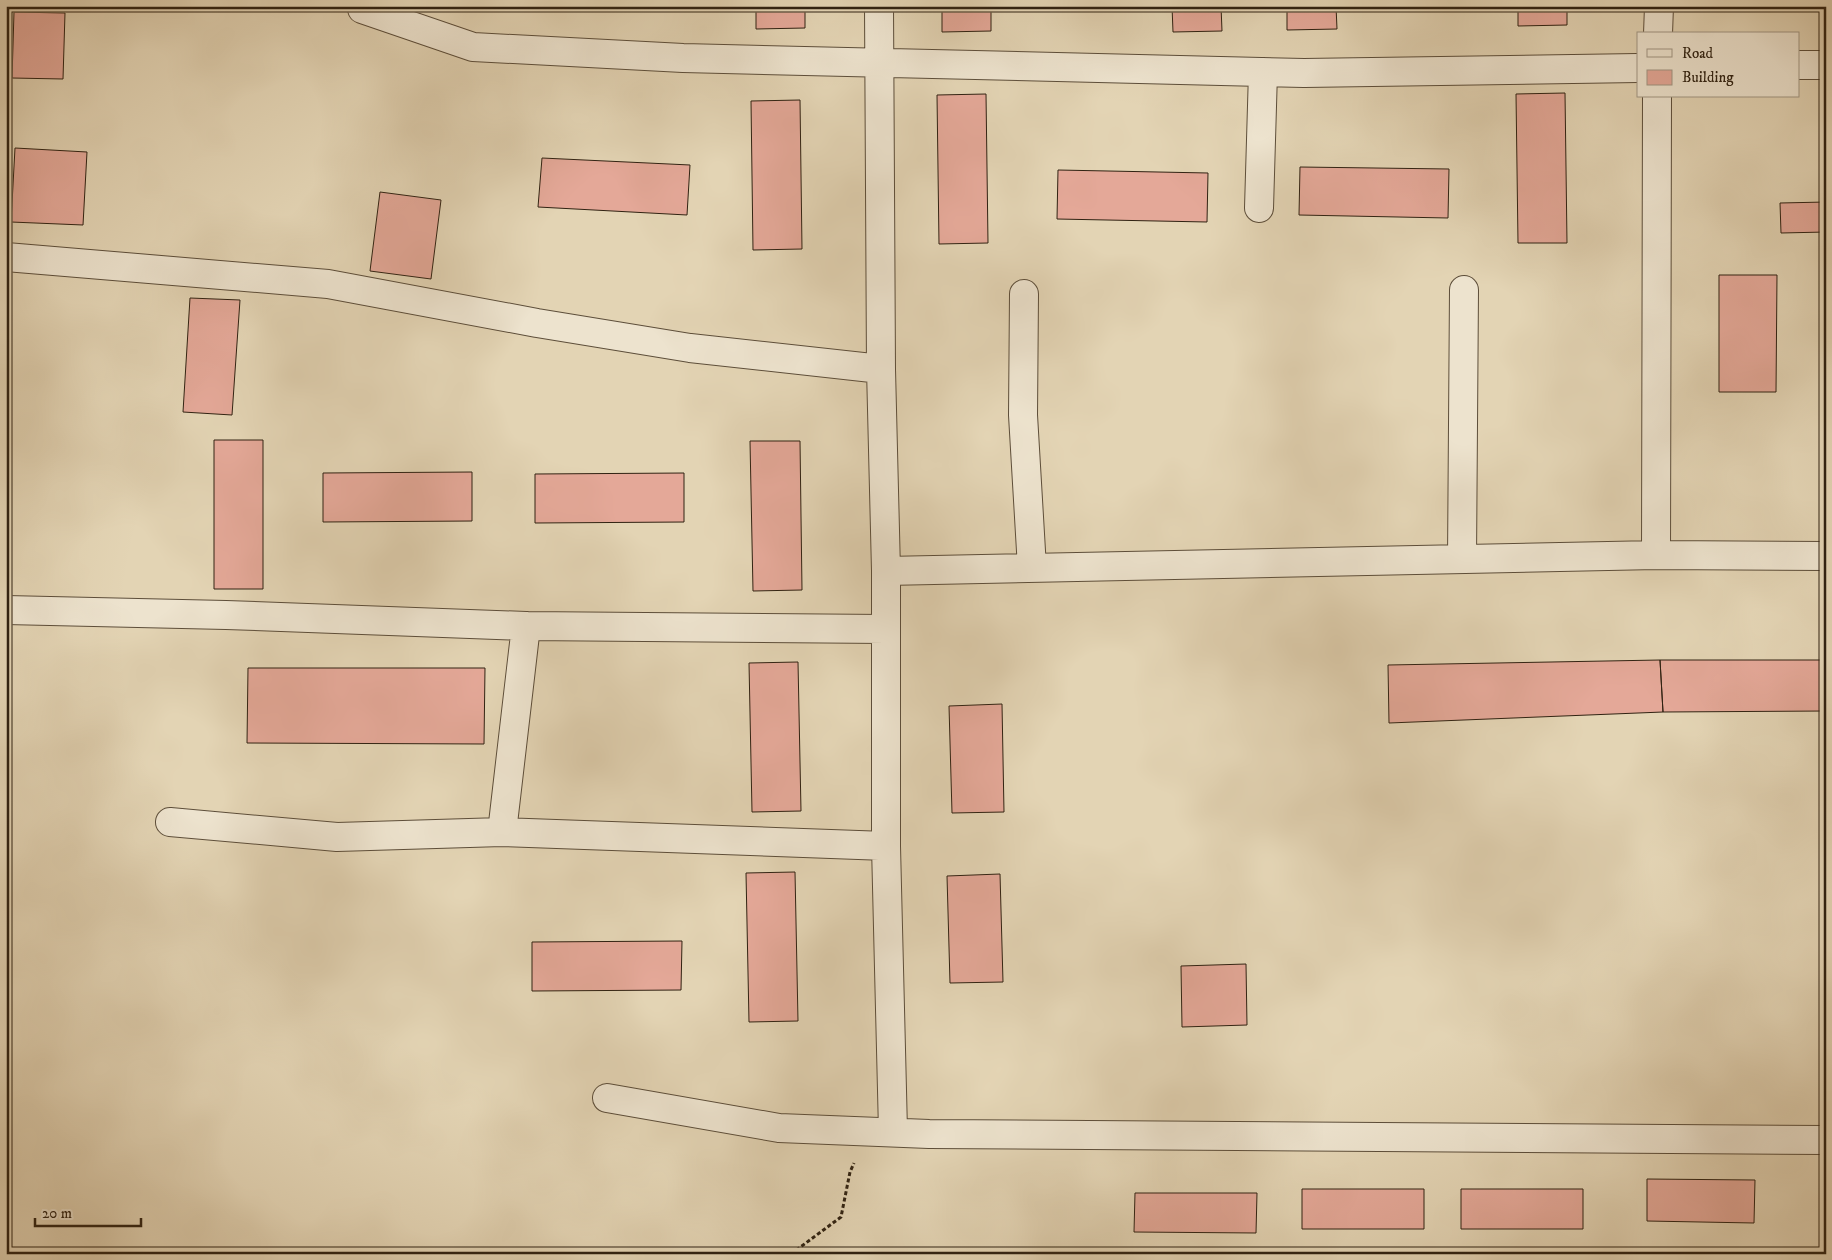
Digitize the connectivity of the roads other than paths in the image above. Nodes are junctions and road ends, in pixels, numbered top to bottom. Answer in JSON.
{"nodes":[{"id":1,"x":879,"y":6,"type":"edge"},
{"id":2,"x":1658,"y":6,"type":"edge"},
{"id":3,"x":362,"y":9,"type":"dead end"},
{"id":4,"x":1658,"y":32,"type":"edge"},
{"id":5,"x":878,"y":62,"type":"junction"},
{"id":6,"x":1800,"y":65,"type":"edge"},
{"id":7,"x":1826,"y":65,"type":"edge"},
{"id":8,"x":1637,"y":68,"type":"edge"},
{"id":9,"x":1263,"y":72,"type":"junction"},
{"id":10,"x":1657,"y":98,"type":"edge"},
{"id":11,"x":1259,"y":208,"type":"dead end"},
{"id":12,"x":6,"y":257,"type":"edge"},
{"id":13,"x":1464,"y":290,"type":"dead end"},
{"id":14,"x":1024,"y":294,"type":"dead end"},
{"id":15,"x":881,"y":369,"type":"junction"},
{"id":16,"x":1656,"y":555,"type":"junction"},
{"id":17,"x":1826,"y":556,"type":"edge"},
{"id":18,"x":1462,"y":559,"type":"junction"},
{"id":19,"x":1032,"y":568,"type":"junction"},
{"id":20,"x":886,"y":571,"type":"junction"},
{"id":21,"x":6,"y":610,"type":"edge"},
{"id":22,"x":526,"y":626,"type":"junction"},
{"id":23,"x":885,"y":630,"type":"junction"},
{"id":24,"x":170,"y":822,"type":"dead end"},
{"id":25,"x":502,"y":832,"type":"junction"},
{"id":26,"x":886,"y":846,"type":"junction"},
{"id":27,"x":607,"y":1098,"type":"dead end"},
{"id":28,"x":881,"y":1131,"type":"junction"},
{"id":29,"x":1826,"y":1140,"type":"edge"}],
"edges":[{"from":1,"to":5,"type":"street"},
{"from":2,"to":4,"type":"street"},
{"from":3,"to":5,"type":"street"},
{"from":5,"to":9,"type":"street"},
{"from":5,"to":15,"type":"street"},
{"from":6,"to":7,"type":"street"},
{"from":8,"to":9,"type":"street"},
{"from":9,"to":11,"type":"street"},
{"from":10,"to":16,"type":"street"},
{"from":12,"to":15,"type":"street"},
{"from":13,"to":18,"type":"street"},
{"from":14,"to":19,"type":"street"},
{"from":15,"to":20,"type":"street"},
{"from":16,"to":17,"type":"street"},
{"from":16,"to":18,"type":"street"},
{"from":18,"to":19,"type":"street"},
{"from":19,"to":20,"type":"street"},
{"from":20,"to":23,"type":"street"},
{"from":21,"to":22,"type":"street"},
{"from":22,"to":23,"type":"street"},
{"from":22,"to":25,"type":"street"},
{"from":23,"to":26,"type":"street"},
{"from":24,"to":25,"type":"street"},
{"from":25,"to":26,"type":"street"},
{"from":26,"to":28,"type":"street"},
{"from":27,"to":28,"type":"street"},
{"from":28,"to":29,"type":"street"}]}
